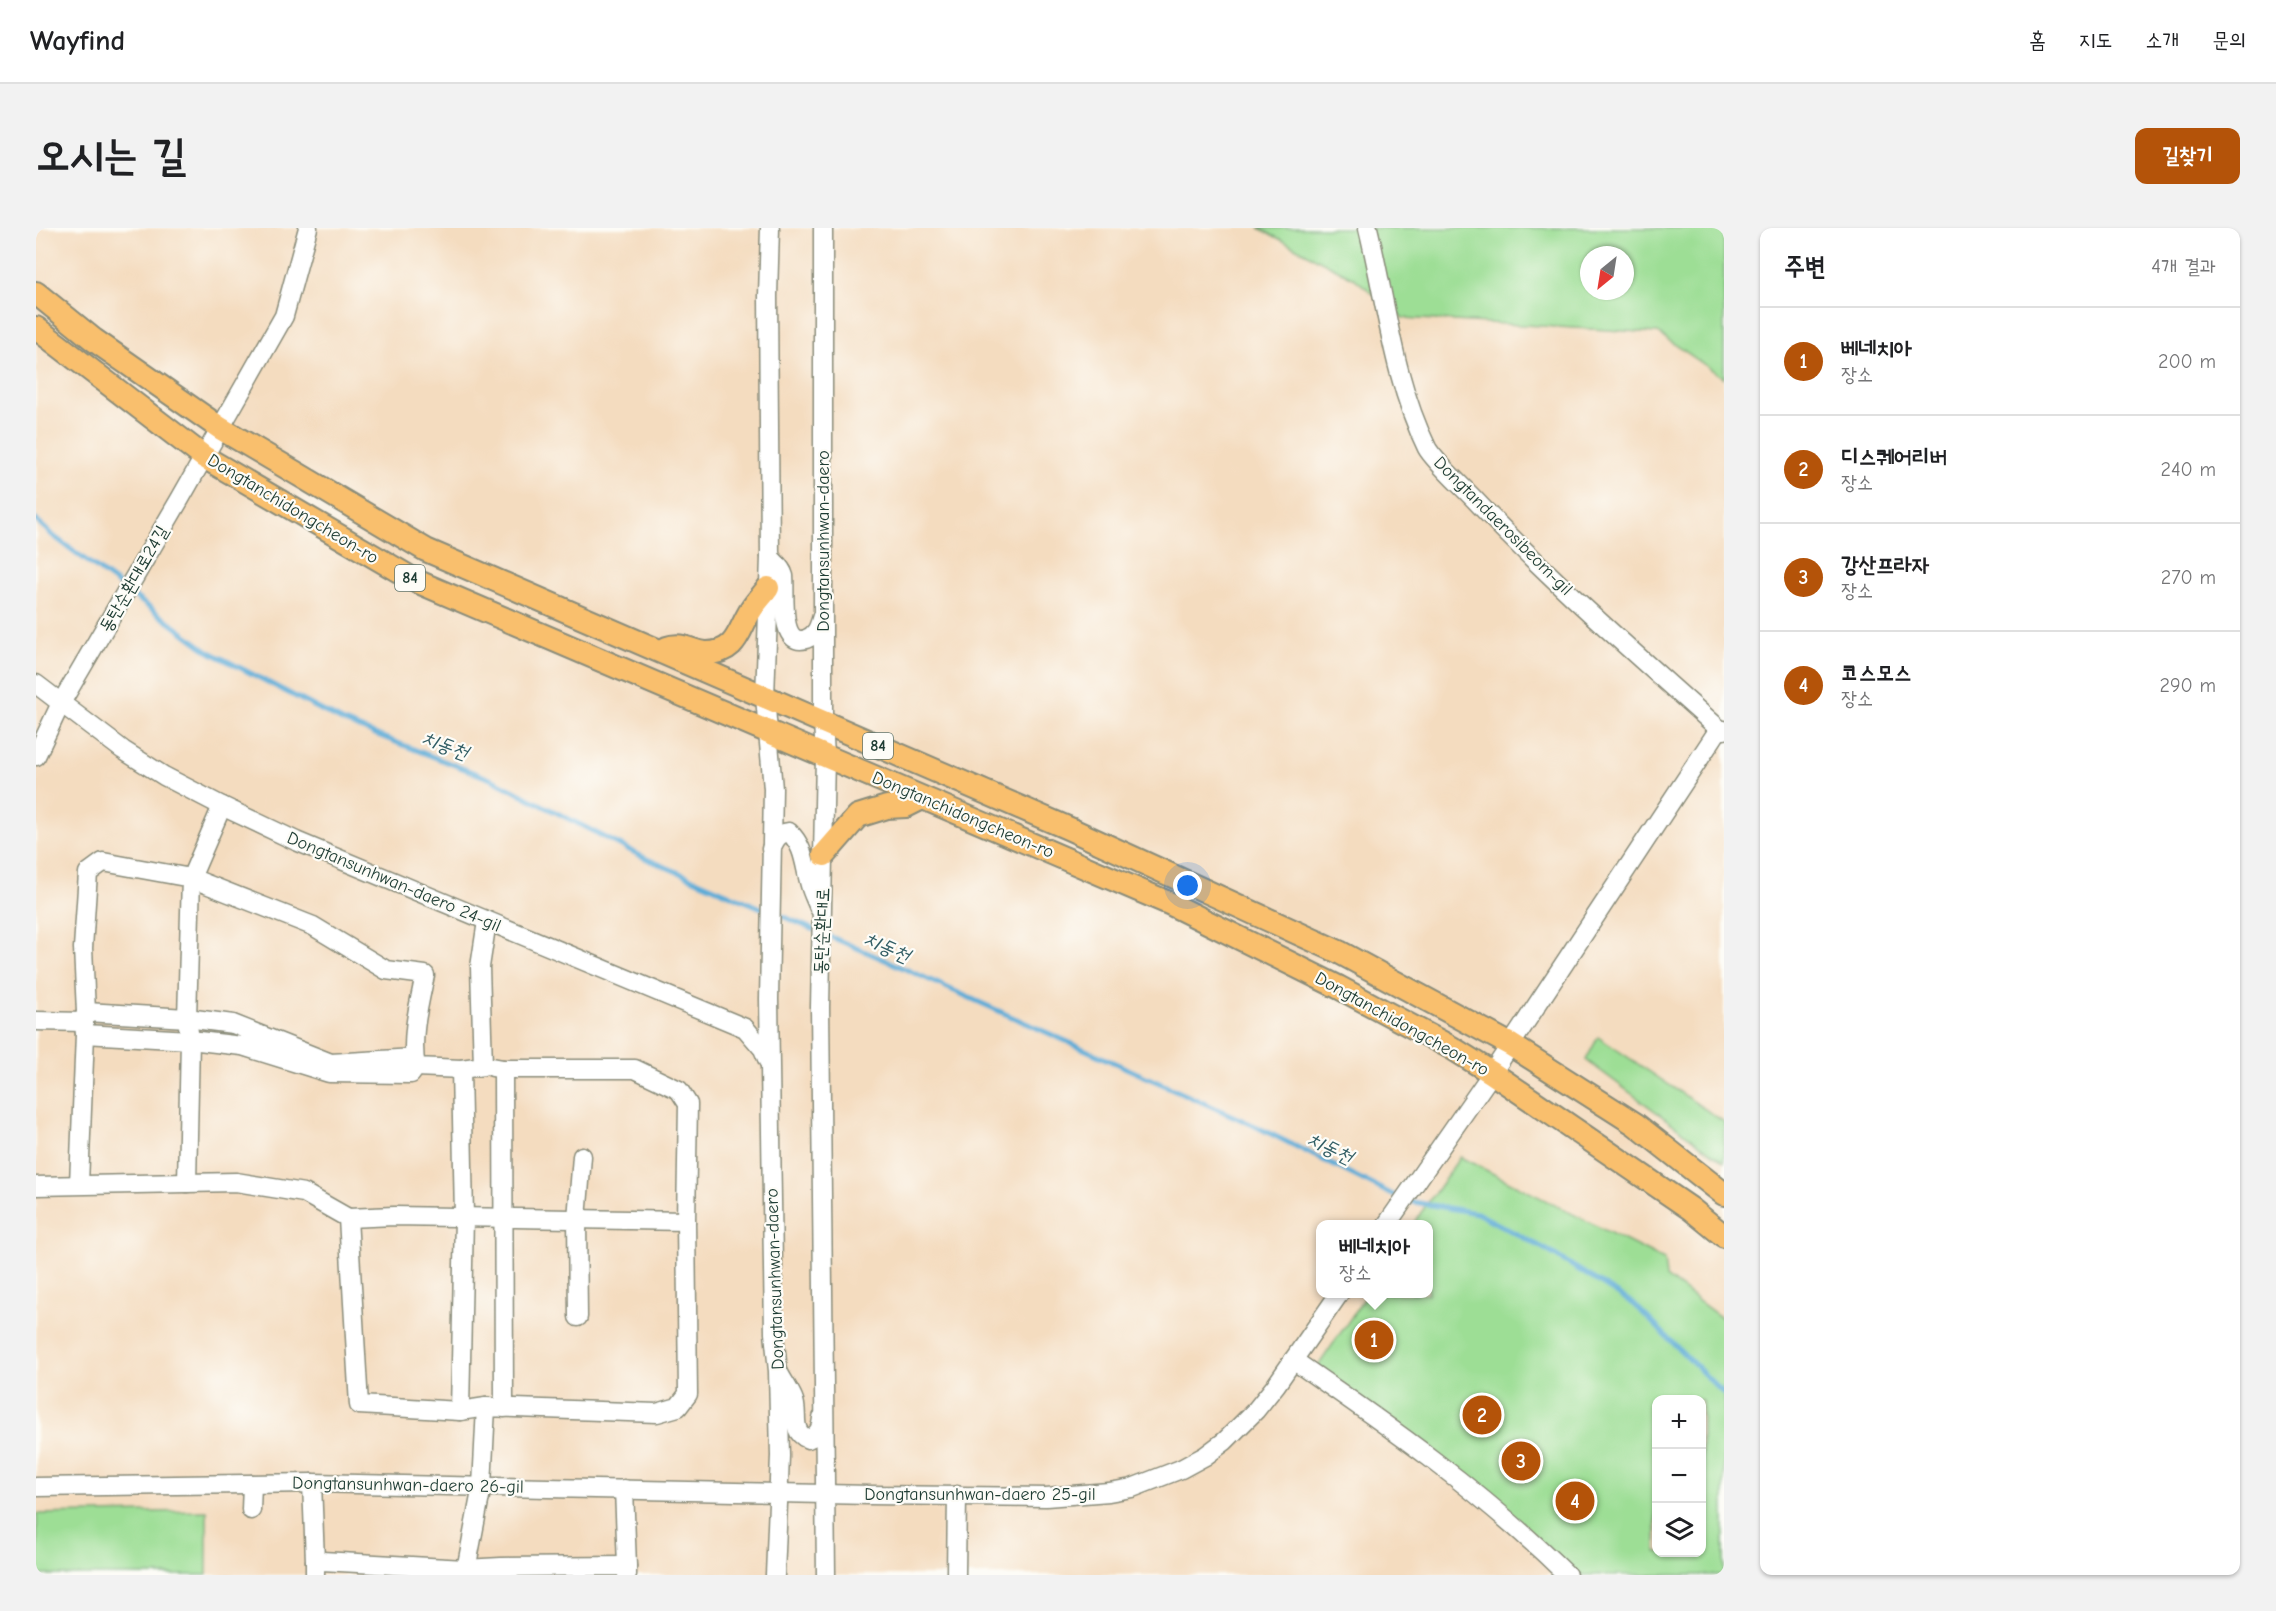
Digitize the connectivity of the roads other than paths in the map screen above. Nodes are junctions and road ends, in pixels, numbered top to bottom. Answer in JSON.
{"nodes":[{"id":1,"x":308,"y":228,"type":"edge"},
{"id":2,"x":770,"y":228,"type":"edge"},
{"id":3,"x":823,"y":228,"type":"edge"},
{"id":4,"x":1368,"y":228,"type":"edge"},
{"id":5,"x":36,"y":293,"type":"edge"},
{"id":6,"x":36,"y":328,"type":"edge"},
{"id":7,"x":220,"y":428,"type":"junction"},
{"id":8,"x":204,"y":457,"type":"junction"},
{"id":9,"x":770,"y":557,"type":"junction"},
{"id":10,"x":768,"y":588,"type":"junction"},
{"id":11,"x":823,"y":613,"type":"junction"},
{"id":12,"x":658,"y":651,"type":"junction"},
{"id":13,"x":36,"y":684,"type":"edge"},
{"id":14,"x":765,"y":697,"type":"junction"},
{"id":15,"x":61,"y":703,"type":"junction"},
{"id":16,"x":823,"y":722,"type":"junction"},
{"id":17,"x":1722,"y":729,"type":"edge"},
{"id":18,"x":768,"y":731,"type":"junction"},
{"id":19,"x":36,"y":756,"type":"edge"},
{"id":20,"x":825,"y":756,"type":"junction"},
{"id":21,"x":922,"y":798,"type":"junction"},
{"id":22,"x":222,"y":806,"type":"junction"},
{"id":23,"x":771,"y":841,"type":"junction"},
{"id":24,"x":824,"y":855,"type":"junction"},
{"id":25,"x":191,"y":878,"type":"junction"},
{"id":26,"x":822,"y":915,"type":"junction"},
{"id":27,"x":487,"y":921,"type":"junction"},
{"id":28,"x":769,"y":991,"type":"junction"},
{"id":29,"x":187,"y":1017,"type":"junction"},
{"id":30,"x":36,"y":1021,"type":"edge"},
{"id":31,"x":85,"y":1023,"type":"junction"},
{"id":32,"x":745,"y":1028,"type":"junction"},
{"id":33,"x":190,"y":1040,"type":"junction"},
{"id":34,"x":1511,"y":1045,"type":"junction"},
{"id":35,"x":415,"y":1062,"type":"junction"},
{"id":36,"x":770,"y":1065,"type":"junction"},
{"id":37,"x":483,"y":1066,"type":"junction"},
{"id":38,"x":461,"y":1069,"type":"junction"},
{"id":39,"x":503,"y":1069,"type":"junction"},
{"id":40,"x":1492,"y":1073,"type":"junction"},
{"id":41,"x":582,"y":1156,"type":"dead end"},
{"id":42,"x":188,"y":1183,"type":"junction"},
{"id":43,"x":79,"y":1184,"type":"junction"},
{"id":44,"x":36,"y":1186,"type":"edge"},
{"id":45,"x":1724,"y":1194,"type":"edge"},
{"id":46,"x":464,"y":1217,"type":"junction"},
{"id":47,"x":503,"y":1217,"type":"junction"},
{"id":48,"x":348,"y":1218,"type":"junction"},
{"id":49,"x":577,"y":1219,"type":"junction"},
{"id":50,"x":1390,"y":1220,"type":"edge"},
{"id":51,"x":686,"y":1221,"type":"junction"},
{"id":52,"x":1724,"y":1236,"type":"edge"},
{"id":53,"x":1336,"y":1298,"type":"edge"},
{"id":54,"x":578,"y":1317,"type":"dead end"},
{"id":55,"x":1293,"y":1360,"type":"junction"},
{"id":56,"x":778,"y":1371,"type":"junction"},
{"id":57,"x":825,"y":1398,"type":"junction"},
{"id":58,"x":495,"y":1407,"type":"junction"},
{"id":59,"x":460,"y":1411,"type":"junction"},
{"id":60,"x":312,"y":1483,"type":"junction"},
{"id":61,"x":252,"y":1484,"type":"junction"},
{"id":62,"x":482,"y":1486,"type":"junction"},
{"id":63,"x":36,"y":1487,"type":"edge"},
{"id":64,"x":624,"y":1489,"type":"junction"},
{"id":65,"x":779,"y":1493,"type":"junction"},
{"id":66,"x":824,"y":1494,"type":"junction"},
{"id":67,"x":957,"y":1495,"type":"junction"},
{"id":68,"x":251,"y":1510,"type":"dead end"},
{"id":69,"x":315,"y":1568,"type":"edge"},
{"id":70,"x":501,"y":1571,"type":"edge"},
{"id":71,"x":627,"y":1571,"type":"edge"},
{"id":72,"x":465,"y":1572,"type":"edge"},
{"id":73,"x":775,"y":1575,"type":"edge"},
{"id":74,"x":826,"y":1575,"type":"edge"},
{"id":75,"x":956,"y":1575,"type":"edge"},
{"id":76,"x":1567,"y":1575,"type":"edge"}],
"edges":[{"from":1,"to":7,"type":"street"},
{"from":2,"to":9,"type":"street"},
{"from":3,"to":11,"type":"street","name":"Dongtansunhwan-daero"},
{"from":4,"to":17,"type":"street","name":"Dongtandaerosibeom-gil"},
{"from":5,"to":7,"type":"main road","name":"Dongtanchidongcheon-ro","number":"84"},
{"from":6,"to":8,"type":"main road","name":"Dongtanchidongcheon-ro","number":"84"},
{"from":7,"to":8,"type":"street"},
{"from":7,"to":12,"type":"main road","name":"Dongtanchidongcheon-ro","number":"84"},
{"from":8,"to":15,"type":"street","name":"동탄순환대로24길"},
{"from":8,"to":18,"type":"main road","name":"Dongtanchidongcheon-ro","number":"84"},
{"from":9,"to":10,"type":"street"},
{"from":9,"to":11,"type":"street"},
{"from":10,"to":12,"type":"main road"},
{"from":10,"to":14,"type":"street"},
{"from":11,"to":16,"type":"street","name":"Dongtansunhwan-daero"},
{"from":12,"to":14,"type":"main road","name":"Dongtanchidongcheon-ro","number":"84"},
{"from":13,"to":15,"type":"street","name":"Dongtansunhwan-daero 24-gil"},
{"from":14,"to":16,"type":"main road","name":"Dongtanchidongcheon-ro","number":"84"},
{"from":14,"to":18,"type":"street"},
{"from":15,"to":19,"type":"street"},
{"from":15,"to":22,"type":"street","name":"Dongtansunhwan-daero 24-gil"},
{"from":16,"to":20,"type":"street","name":"Dongtansunhwan-daero"},
{"from":16,"to":34,"type":"main road","name":"Dongtanchidongcheon-ro","number":"84"},
{"from":17,"to":34,"type":"street"},
{"from":18,"to":20,"type":"main road","name":"Dongtanchidongcheon-ro","number":"84"},
{"from":18,"to":23,"type":"street"},
{"from":20,"to":21,"type":"main road","name":"Dongtanchidongcheon-ro","number":"84"},
{"from":20,"to":24,"type":"street","name":"Dongtansunhwan-daero"},
{"from":21,"to":24,"type":"main road"},
{"from":21,"to":40,"type":"main road","name":"Dongtanchidongcheon-ro","number":"84"},
{"from":22,"to":25,"type":"street"},
{"from":22,"to":27,"type":"street","name":"Dongtansunhwan-daero 24-gil"},
{"from":23,"to":26,"type":"street"},
{"from":23,"to":28,"type":"street"},
{"from":24,"to":26,"type":"street","name":"동탄순환대로"},
{"from":25,"to":29,"type":"street"},
{"from":25,"to":31,"type":"street"},
{"from":25,"to":35,"type":"street"},
{"from":26,"to":57,"type":"street","name":"동탄순환대로"},
{"from":27,"to":32,"type":"street","name":"Dongtansunhwan-daero 24-gil"},
{"from":27,"to":37,"type":"street"},
{"from":28,"to":32,"type":"street"},
{"from":28,"to":36,"type":"street","name":"Dongtansunhwan-daero"},
{"from":29,"to":31,"type":"street"},
{"from":29,"to":33,"type":"street"},
{"from":29,"to":35,"type":"street"},
{"from":30,"to":31,"type":"street"},
{"from":31,"to":33,"type":"street"},
{"from":31,"to":43,"type":"street"},
{"from":32,"to":36,"type":"street"},
{"from":33,"to":35,"type":"street"},
{"from":33,"to":42,"type":"street"},
{"from":34,"to":40,"type":"street"},
{"from":34,"to":45,"type":"main road","name":"Dongtanchidongcheon-ro","number":"84"},
{"from":35,"to":38,"type":"street"},
{"from":36,"to":56,"type":"street","name":"Dongtansunhwan-daero"},
{"from":37,"to":38,"type":"street"},
{"from":37,"to":39,"type":"street"},
{"from":38,"to":46,"type":"street"},
{"from":39,"to":47,"type":"street"},
{"from":39,"to":51,"type":"street"},
{"from":40,"to":50,"type":"street"},
{"from":40,"to":52,"type":"main road","name":"Dongtanchidongcheon-ro","number":"84"},
{"from":41,"to":49,"type":"street"},
{"from":42,"to":43,"type":"street"},
{"from":42,"to":48,"type":"street"},
{"from":43,"to":44,"type":"street"},
{"from":46,"to":47,"type":"street"},
{"from":46,"to":48,"type":"street"},
{"from":46,"to":59,"type":"street"},
{"from":47,"to":49,"type":"street"},
{"from":47,"to":58,"type":"street"},
{"from":48,"to":59,"type":"street"},
{"from":49,"to":51,"type":"street"},
{"from":49,"to":54,"type":"street"},
{"from":51,"to":58,"type":"street"},
{"from":53,"to":55,"type":"street","name":"Dongtansunhwan-daero 25-gil"},
{"from":55,"to":67,"type":"street","name":"Dongtansunhwan-daero 25-gil"},
{"from":55,"to":76,"type":"street"},
{"from":56,"to":57,"type":"street"},
{"from":56,"to":65,"type":"street","name":"Dongtansunhwan-daero"},
{"from":57,"to":66,"type":"street"},
{"from":58,"to":59,"type":"street"},
{"from":58,"to":62,"type":"street"},
{"from":60,"to":61,"type":"street","name":"Dongtansunhwan-daero 26-gil"},
{"from":60,"to":62,"type":"street","name":"Dongtansunhwan-daero 26-gil"},
{"from":60,"to":69,"type":"street"},
{"from":61,"to":63,"type":"street","name":"Dongtansunhwan-daero 26-gil"},
{"from":61,"to":68,"type":"street"},
{"from":62,"to":64,"type":"street","name":"Dongtansunhwan-daero 26-gil"},
{"from":62,"to":72,"type":"street"},
{"from":64,"to":65,"type":"street","name":"Dongtansunhwan-daero 26-gil"},
{"from":64,"to":71,"type":"street"},
{"from":65,"to":66,"type":"street","name":"Dongtansunhwan-daero 25-gil"},
{"from":65,"to":73,"type":"street","name":"Dongtansunhwan-daero"},
{"from":66,"to":67,"type":"street","name":"Dongtansunhwan-daero 25-gil"},
{"from":66,"to":74,"type":"street"},
{"from":67,"to":75,"type":"street"},
{"from":69,"to":72,"type":"street"},
{"from":70,"to":71,"type":"street"},
{"from":70,"to":72,"type":"street"}]}
